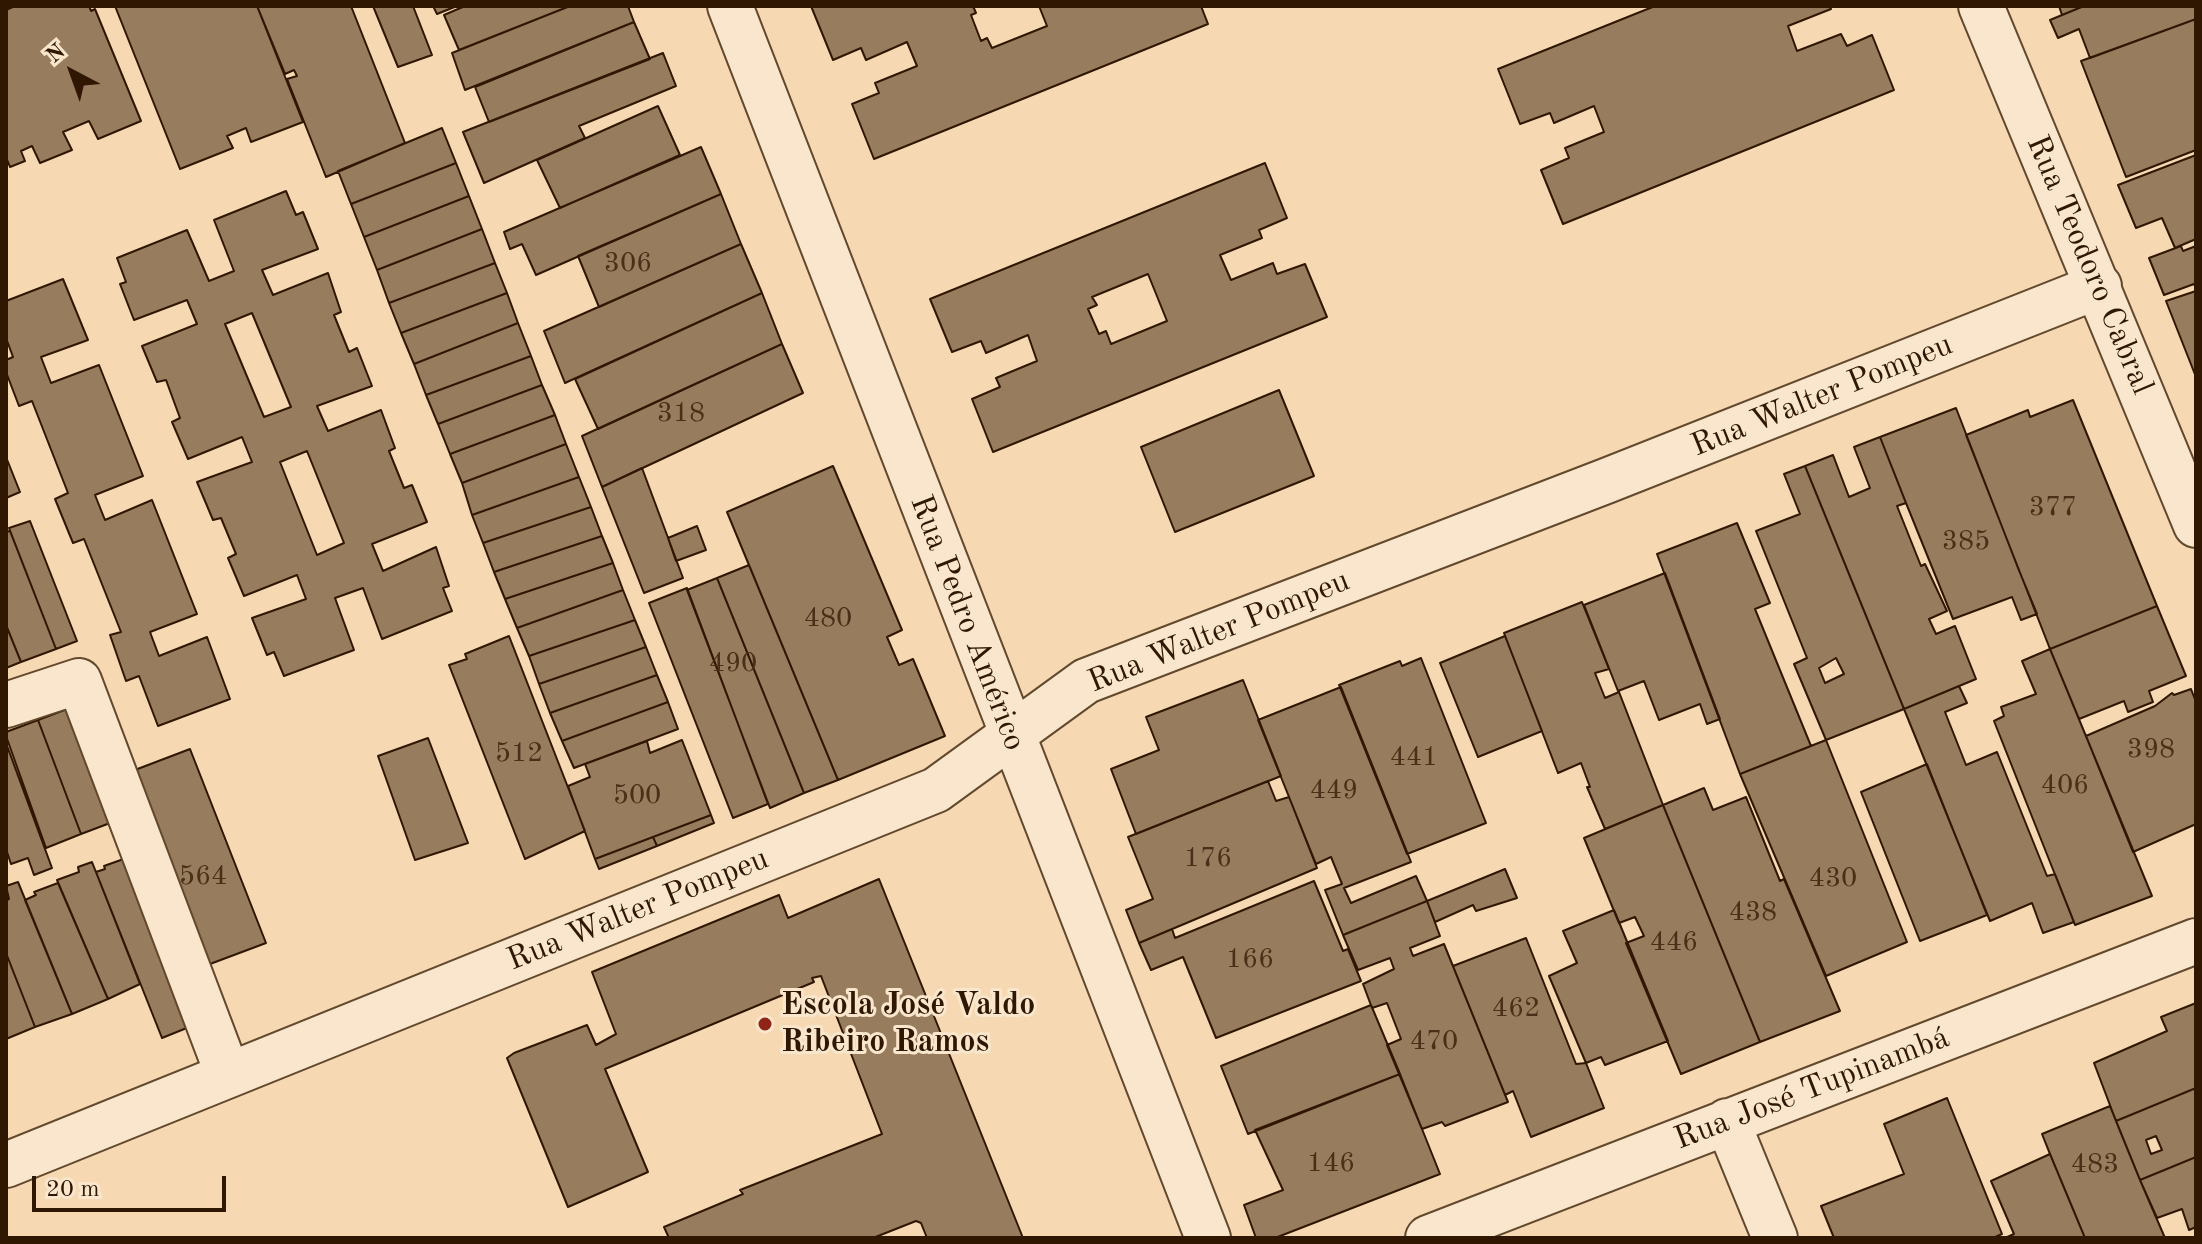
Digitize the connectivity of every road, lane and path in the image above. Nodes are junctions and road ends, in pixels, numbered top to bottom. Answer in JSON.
{"nodes":[{"id":1,"x":730,"y":6,"type":"edge"},
{"id":2,"x":1981,"y":6,"type":"edge"},
{"id":3,"x":2099,"y":286,"type":"junction"},
{"id":4,"x":2196,"y":525,"type":"edge"},
{"id":5,"x":6,"y":705,"type":"edge"},
{"id":6,"x":1011,"y":736,"type":"junction"},
{"id":7,"x":2196,"y":941,"type":"edge"},
{"id":8,"x":228,"y":1075,"type":"junction"},
{"id":9,"x":1727,"y":1121,"type":"junction"},
{"id":10,"x":6,"y":1165,"type":"edge"},
{"id":11,"x":1208,"y":1238,"type":"edge"},
{"id":12,"x":1428,"y":1238,"type":"edge"},
{"id":13,"x":1775,"y":1238,"type":"edge"}],
"edges":[{"from":1,"to":6,"type":"street","name":"Rua Pedro Américo"},
{"from":2,"to":3,"type":"street","name":"Rua Teodoro Cabral"},
{"from":3,"to":4,"type":"street","name":"Rua Teodoro Cabral"},
{"from":3,"to":6,"type":"street","name":"Rua Walter Pompeu"},
{"from":5,"to":8,"type":"street"},
{"from":6,"to":8,"type":"street","name":"Rua Walter Pompeu"},
{"from":6,"to":11,"type":"street","name":"Rua Pedro Américo"},
{"from":7,"to":9,"type":"street","name":"Rua José Tupinambá"},
{"from":8,"to":10,"type":"street","name":"Rua Walter Pompeu"},
{"from":9,"to":12,"type":"street","name":"Rua José Tupinambá"},
{"from":9,"to":13,"type":"street"}]}
